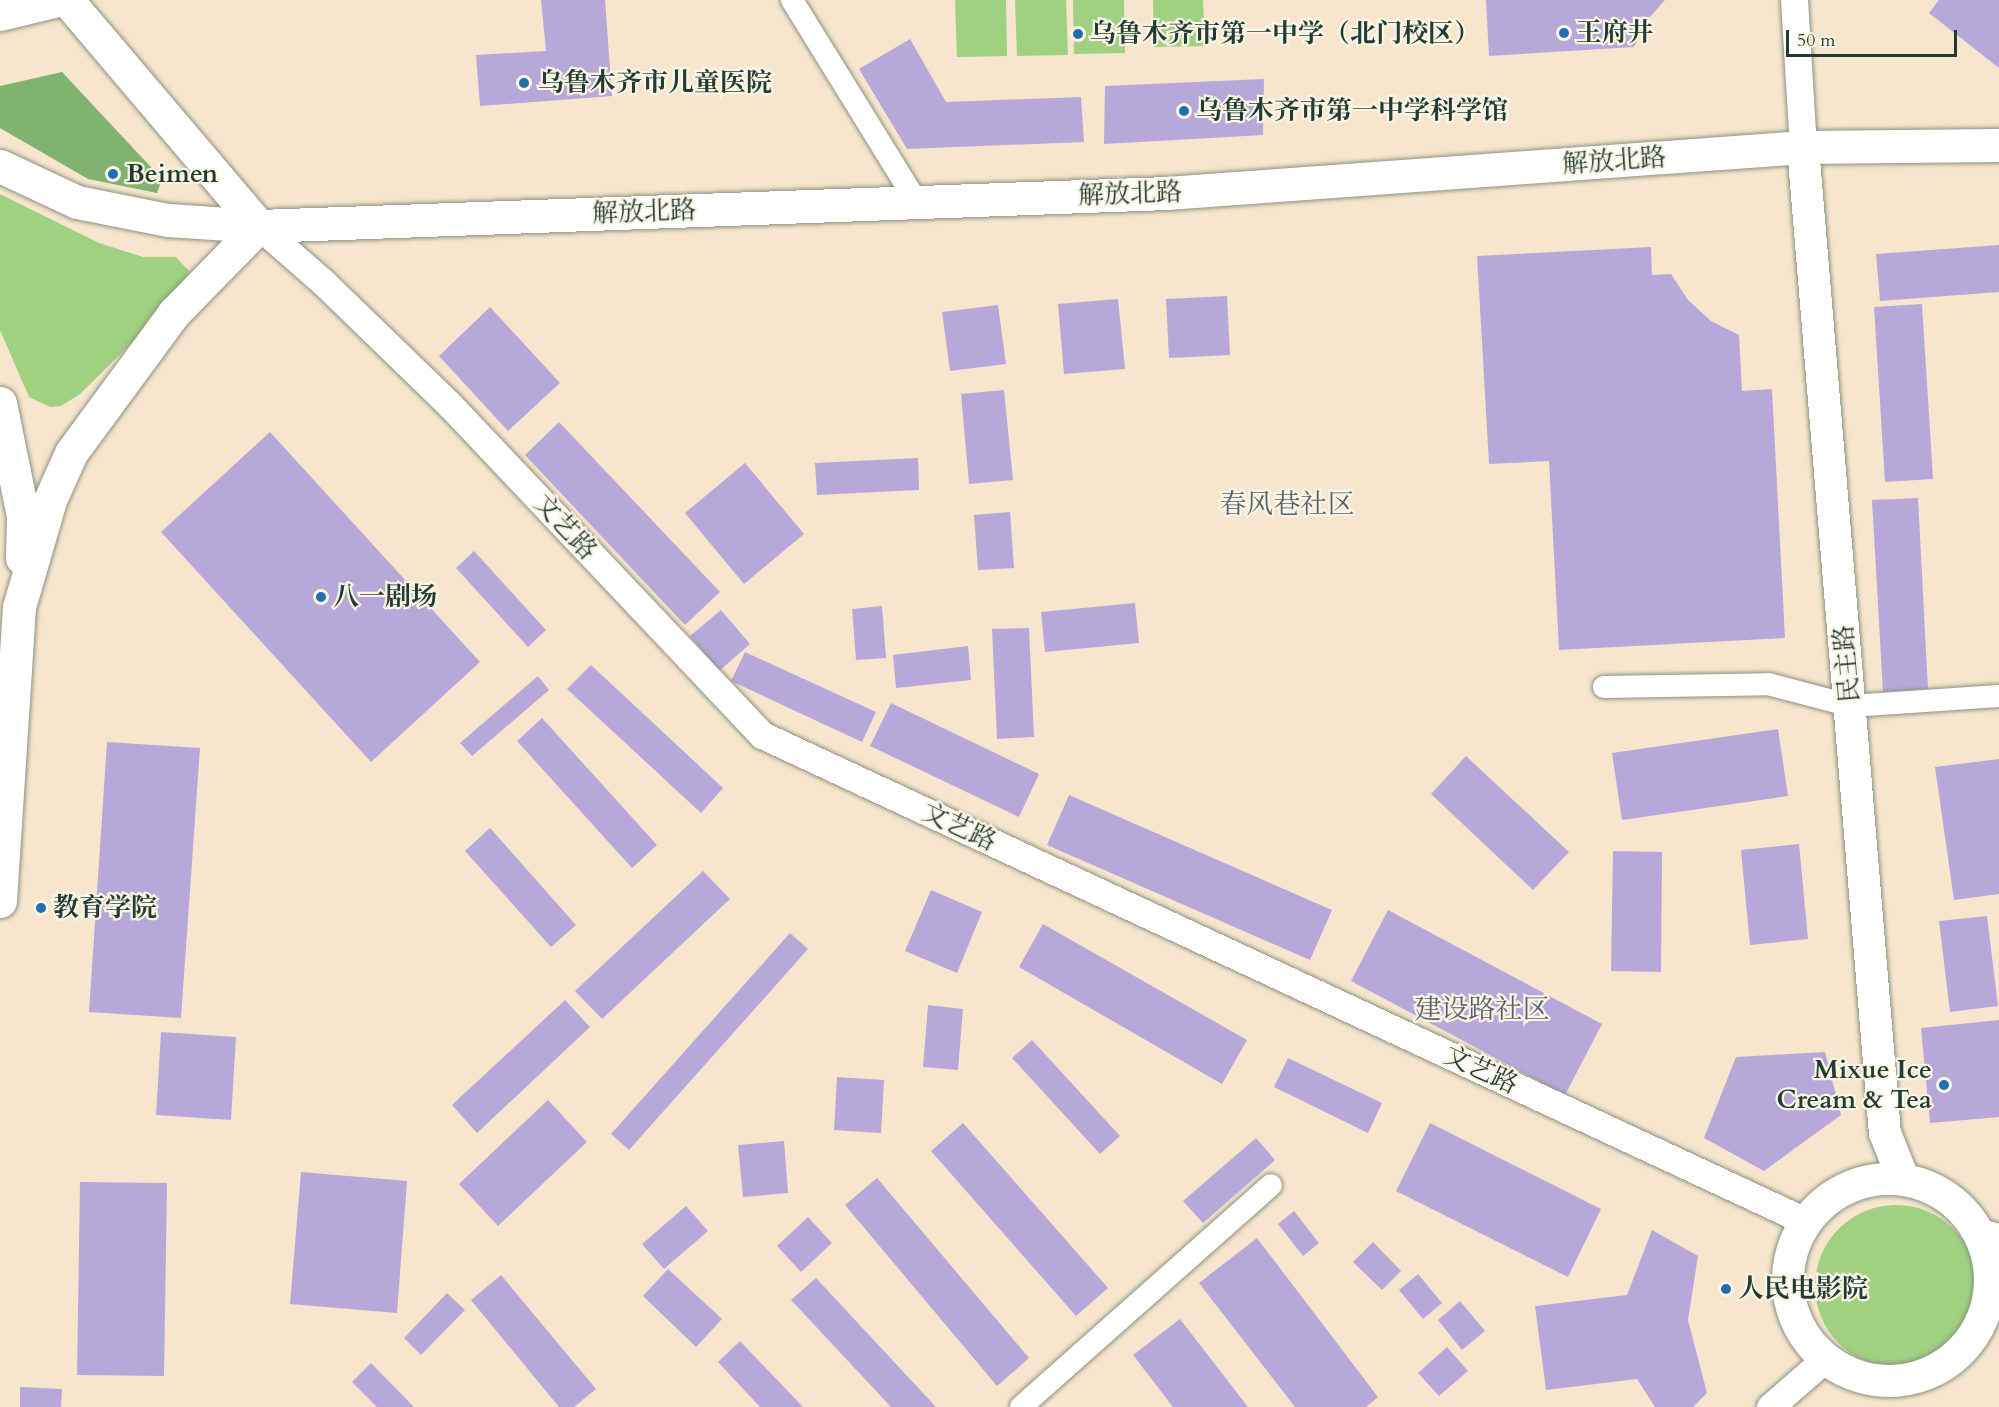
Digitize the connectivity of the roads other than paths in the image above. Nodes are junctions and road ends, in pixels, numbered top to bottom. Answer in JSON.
{"nodes":[{"id":1,"x":58,"y":0,"type":"edge"},
{"id":2,"x":67,"y":0,"type":"edge"},
{"id":3,"x":792,"y":0,"type":"edge"},
{"id":4,"x":1794,"y":0,"type":"edge"},
{"id":5,"x":0,"y":14,"type":"edge"},
{"id":6,"x":1999,"y":145,"type":"edge"},
{"id":7,"x":1803,"y":147,"type":"junction"},
{"id":8,"x":0,"y":166,"type":"edge"},
{"id":9,"x":917,"y":202,"type":"junction"},
{"id":10,"x":259,"y":226,"type":"junction"},
{"id":11,"x":0,"y":404,"type":"edge"},
{"id":12,"x":19,"y":607,"type":"junction"},
{"id":13,"x":1604,"y":687,"type":"dead end"},
{"id":14,"x":1999,"y":696,"type":"edge"},
{"id":15,"x":1851,"y":706,"type":"junction"},
{"id":16,"x":0,"y":901,"type":"edge"},
{"id":17,"x":1903,"y":1179,"type":"junction"},
{"id":18,"x":1271,"y":1185,"type":"dead end"},
{"id":19,"x":1805,"y":1221,"type":"junction"},
{"id":20,"x":1989,"y":1234,"type":"edge"},
{"id":21,"x":1993,"y":1305,"type":"edge"},
{"id":22,"x":1825,"y":1359,"type":"junction"},
{"id":23,"x":1898,"y":1394,"type":"edge"},
{"id":24,"x":1021,"y":1407,"type":"edge"},
{"id":25,"x":1770,"y":1407,"type":"edge"}],
"edges":[{"from":1,"to":5,"type":"main road"},
{"from":2,"to":10,"type":"main road"},
{"from":3,"to":9,"type":"street"},
{"from":4,"to":7,"type":"street"},
{"from":6,"to":7,"type":"main road","name":"解放北路"},
{"from":7,"to":9,"type":"main road","name":"解放北路"},
{"from":7,"to":15,"type":"main road","name":"民主路"},
{"from":8,"to":10,"type":"main road","name":"解放北路"},
{"from":9,"to":10,"type":"main road","name":"解放北路"},
{"from":10,"to":12,"type":"main road"},
{"from":10,"to":19,"type":"street","name":"文艺路"},
{"from":11,"to":12,"type":"main road"},
{"from":12,"to":16,"type":"main road"},
{"from":13,"to":15,"type":"street"},
{"from":14,"to":15,"type":"street"},
{"from":15,"to":17,"type":"main road","name":"民主路"},
{"from":17,"to":19,"type":"main road"},
{"from":17,"to":20,"type":"main road"},
{"from":18,"to":24,"type":"street"},
{"from":19,"to":22,"type":"main road"},
{"from":20,"to":21,"type":"main road"},
{"from":21,"to":23,"type":"main road"},
{"from":22,"to":23,"type":"main road"},
{"from":22,"to":25,"type":"street"}]}
